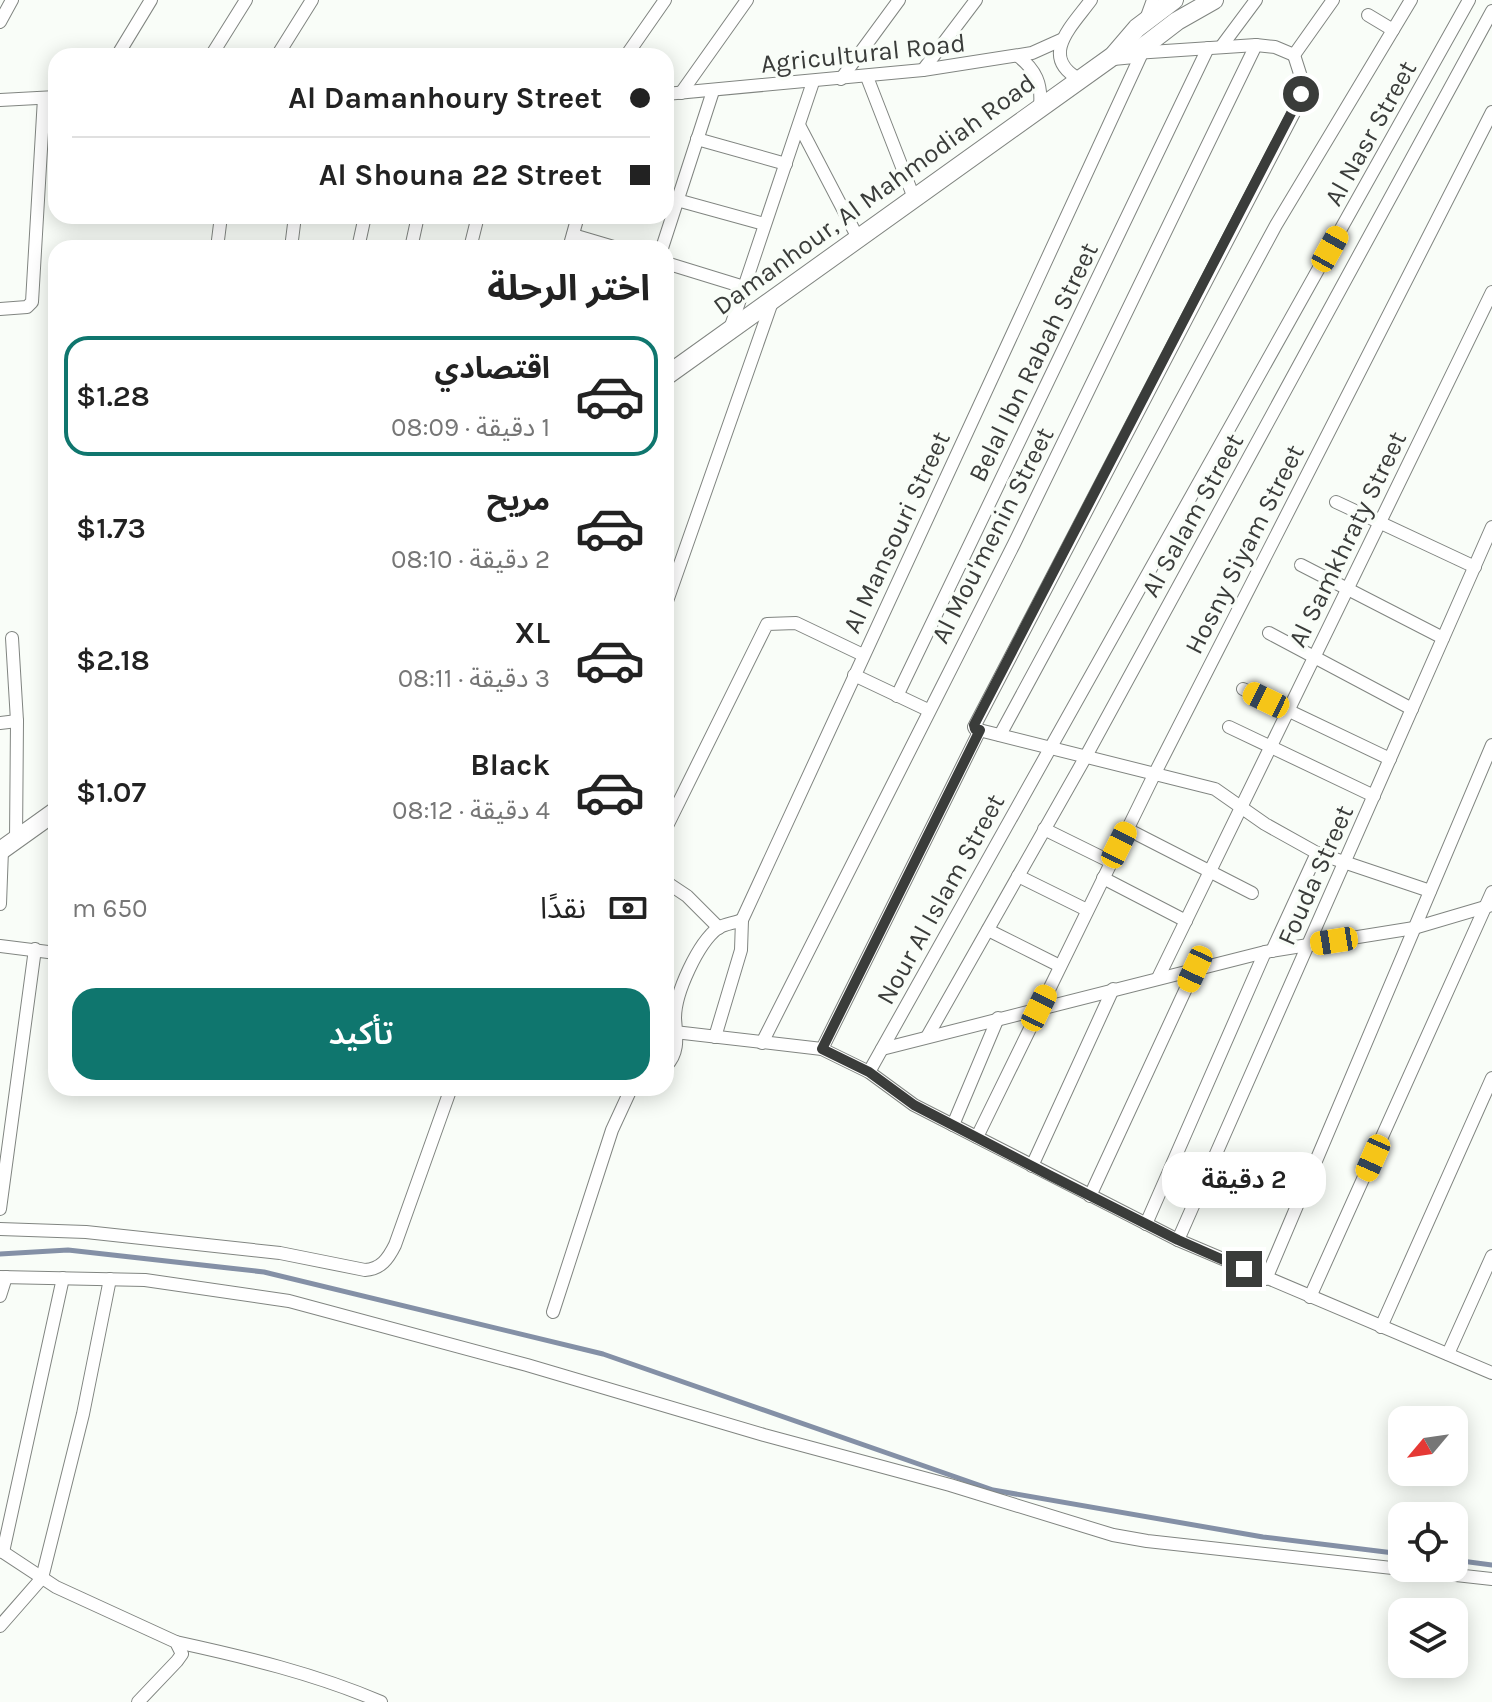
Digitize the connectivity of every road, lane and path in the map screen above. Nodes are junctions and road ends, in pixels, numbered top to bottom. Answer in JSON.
{"nodes":[{"id":1,"x":12,"y":0,"type":"edge"},
{"id":2,"x":151,"y":0,"type":"edge"},
{"id":3,"x":246,"y":0,"type":"edge"},
{"id":4,"x":312,"y":0,"type":"edge"},
{"id":5,"x":665,"y":0,"type":"edge"},
{"id":6,"x":747,"y":0,"type":"edge"},
{"id":7,"x":899,"y":0,"type":"edge"},
{"id":8,"x":976,"y":0,"type":"edge"},
{"id":9,"x":1091,"y":0,"type":"edge"},
{"id":10,"x":1153,"y":0,"type":"edge"},
{"id":11,"x":1174,"y":0,"type":"edge"},
{"id":12,"x":1214,"y":0,"type":"edge"},
{"id":13,"x":1256,"y":0,"type":"edge"},
{"id":14,"x":1333,"y":0,"type":"edge"},
{"id":15,"x":1411,"y":0,"type":"edge"},
{"id":16,"x":1469,"y":0,"type":"edge"},
{"id":17,"x":1492,"y":11,"type":"edge"},
{"id":18,"x":1368,"y":15,"type":"dead end"},
{"id":19,"x":0,"y":22,"type":"edge"},
{"id":20,"x":1145,"y":22,"type":"junction"},
{"id":21,"x":1393,"y":30,"type":"junction"},
{"id":22,"x":1061,"y":40,"type":"junction"},
{"id":23,"x":1256,"y":45,"type":"junction"},
{"id":24,"x":122,"y":48,"type":"edge"},
{"id":25,"x":216,"y":48,"type":"edge"},
{"id":26,"x":282,"y":48,"type":"edge"},
{"id":27,"x":632,"y":48,"type":"edge"},
{"id":28,"x":1215,"y":48,"type":"junction"},
{"id":29,"x":1138,"y":53,"type":"junction"},
{"id":30,"x":1294,"y":55,"type":"junction"},
{"id":31,"x":1018,"y":56,"type":"junction"},
{"id":32,"x":1113,"y":56,"type":"junction"},
{"id":33,"x":923,"y":70,"type":"junction"},
{"id":34,"x":867,"y":77,"type":"junction"},
{"id":35,"x":841,"y":79,"type":"junction"},
{"id":36,"x":1079,"y":79,"type":"junction"},
{"id":37,"x":813,"y":82,"type":"junction"},
{"id":38,"x":713,"y":91,"type":"junction"},
{"id":39,"x":674,"y":93,"type":"edge"},
{"id":40,"x":681,"y":93,"type":"junction"},
{"id":41,"x":48,"y":97,"type":"edge"},
{"id":42,"x":0,"y":100,"type":"edge"},
{"id":43,"x":1040,"y":106,"type":"junction"},
{"id":44,"x":1492,"y":112,"type":"edge"},
{"id":45,"x":48,"y":120,"type":"edge"},
{"id":46,"x":799,"y":125,"type":"junction"},
{"id":47,"x":697,"y":139,"type":"junction"},
{"id":48,"x":786,"y":164,"type":"junction"},
{"id":49,"x":674,"y":191,"type":"edge"},
{"id":50,"x":914,"y":198,"type":"junction"},
{"id":51,"x":674,"y":199,"type":"edge"},
{"id":52,"x":576,"y":224,"type":"edge"},
{"id":53,"x":764,"y":224,"type":"junction"},
{"id":54,"x":573,"y":235,"type":"junction"},
{"id":55,"x":858,"y":238,"type":"junction"},
{"id":56,"x":571,"y":240,"type":"edge"},
{"id":57,"x":590,"y":240,"type":"edge"},
{"id":58,"x":674,"y":265,"type":"edge"},
{"id":59,"x":744,"y":287,"type":"junction"},
{"id":60,"x":1492,"y":292,"type":"edge"},
{"id":61,"x":772,"y":302,"type":"junction"},
{"id":62,"x":0,"y":309,"type":"edge"},
{"id":63,"x":729,"y":332,"type":"junction"},
{"id":64,"x":674,"y":370,"type":"edge"},
{"id":65,"x":1336,"y":502,"type":"dead end"},
{"id":66,"x":1380,"y":522,"type":"junction"},
{"id":67,"x":1492,"y":527,"type":"edge"},
{"id":68,"x":1301,"y":565,"type":"dead end"},
{"id":69,"x":1475,"y":567,"type":"junction"},
{"id":70,"x":674,"y":581,"type":"edge"},
{"id":71,"x":1348,"y":589,"type":"junction"},
{"id":72,"x":1269,"y":633,"type":"dead end"},
{"id":73,"x":12,"y":638,"type":"dead end"},
{"id":74,"x":1443,"y":638,"type":"junction"},
{"id":75,"x":863,"y":655,"type":"junction"},
{"id":76,"x":1314,"y":658,"type":"junction"},
{"id":77,"x":854,"y":675,"type":"junction"},
{"id":78,"x":1243,"y":689,"type":"dead end"},
{"id":79,"x":897,"y":696,"type":"junction"},
{"id":80,"x":1412,"y":709,"type":"junction"},
{"id":81,"x":928,"y":710,"type":"junction"},
{"id":82,"x":1288,"y":711,"type":"junction"},
{"id":83,"x":17,"y":721,"type":"junction"},
{"id":84,"x":0,"y":723,"type":"edge"},
{"id":85,"x":1229,"y":727,"type":"dead end"},
{"id":86,"x":977,"y":730,"type":"junction"},
{"id":87,"x":1000,"y":735,"type":"junction"},
{"id":88,"x":1492,"y":745,"type":"edge"},
{"id":89,"x":1271,"y":747,"type":"junction"},
{"id":90,"x":1050,"y":748,"type":"junction"},
{"id":91,"x":1085,"y":758,"type":"junction"},
{"id":92,"x":1390,"y":759,"type":"junction"},
{"id":93,"x":1154,"y":775,"type":"junction"},
{"id":94,"x":1374,"y":796,"type":"junction"},
{"id":95,"x":1242,"y":807,"type":"junction"},
{"id":96,"x":674,"y":812,"type":"edge"},
{"id":97,"x":48,"y":817,"type":"edge"},
{"id":98,"x":1044,"y":829,"type":"junction"},
{"id":99,"x":1127,"y":829,"type":"junction"},
{"id":100,"x":6,"y":847,"type":"edge"},
{"id":101,"x":1317,"y":853,"type":"junction"},
{"id":102,"x":1111,"y":862,"type":"junction"},
{"id":103,"x":1344,"y":862,"type":"junction"},
{"id":104,"x":1210,"y":872,"type":"junction"},
{"id":105,"x":1018,"y":876,"type":"junction"},
{"id":106,"x":1103,"y":878,"type":"junction"},
{"id":107,"x":674,"y":887,"type":"edge"},
{"id":108,"x":1430,"y":891,"type":"junction"},
{"id":109,"x":1492,"y":892,"type":"edge"},
{"id":110,"x":1252,"y":893,"type":"dead end"},
{"id":111,"x":0,"y":904,"type":"edge"},
{"id":112,"x":1489,"y":906,"type":"edge"},
{"id":113,"x":1087,"y":910,"type":"junction"},
{"id":114,"x":742,"y":920,"type":"junction"},
{"id":115,"x":1186,"y":921,"type":"junction"},
{"id":116,"x":719,"y":928,"type":"junction"},
{"id":117,"x":1414,"y":928,"type":"junction"},
{"id":118,"x":988,"y":930,"type":"junction"},
{"id":119,"x":0,"y":946,"type":"edge"},
{"id":120,"x":1307,"y":946,"type":"junction"},
{"id":121,"x":35,"y":949,"type":"junction"},
{"id":122,"x":48,"y":950,"type":"edge"},
{"id":123,"x":1269,"y":951,"type":"junction"},
{"id":124,"x":1060,"y":966,"type":"junction"},
{"id":125,"x":1195,"y":969,"type":"junction"},
{"id":126,"x":1158,"y":978,"type":"junction"},
{"id":127,"x":1113,"y":989,"type":"junction"},
{"id":128,"x":1039,"y":1008,"type":"junction"},
{"id":129,"x":998,"y":1018,"type":"junction"},
{"id":130,"x":674,"y":1022,"type":"edge"},
{"id":131,"x":674,"y":1032,"type":"edge"},
{"id":132,"x":715,"y":1037,"type":"junction"},
{"id":133,"x":927,"y":1037,"type":"junction"},
{"id":134,"x":762,"y":1043,"type":"junction"},
{"id":135,"x":822,"y":1049,"type":"junction"},
{"id":136,"x":882,"y":1049,"type":"junction"},
{"id":137,"x":869,"y":1072,"type":"junction"},
{"id":138,"x":1492,"y":1078,"type":"edge"},
{"id":139,"x":448,"y":1096,"type":"edge"},
{"id":140,"x":628,"y":1096,"type":"edge"},
{"id":141,"x":953,"y":1125,"type":"junction"},
{"id":142,"x":977,"y":1137,"type":"junction"},
{"id":143,"x":1032,"y":1166,"type":"junction"},
{"id":144,"x":1090,"y":1196,"type":"junction"},
{"id":145,"x":0,"y":1209,"type":"edge"},
{"id":146,"x":1146,"y":1224,"type":"junction"},
{"id":147,"x":0,"y":1229,"type":"edge"},
{"id":148,"x":1178,"y":1240,"type":"junction"},
{"id":149,"x":1492,"y":1256,"type":"edge"},
{"id":150,"x":3,"y":1277,"type":"edge"},
{"id":151,"x":63,"y":1278,"type":"junction"},
{"id":152,"x":110,"y":1279,"type":"junction"},
{"id":153,"x":1266,"y":1279,"type":"junction"},
{"id":154,"x":0,"y":1296,"type":"edge"},
{"id":155,"x":1310,"y":1297,"type":"junction"},
{"id":156,"x":553,"y":1312,"type":"dead end"},
{"id":157,"x":1381,"y":1327,"type":"junction"},
{"id":158,"x":1448,"y":1354,"type":"junction"},
{"id":159,"x":1492,"y":1373,"type":"edge"},
{"id":160,"x":2,"y":1551,"type":"edge"},
{"id":161,"x":42,"y":1578,"type":"junction"},
{"id":162,"x":1492,"y":1579,"type":"edge"},
{"id":163,"x":0,"y":1626,"type":"edge"},
{"id":164,"x":176,"y":1642,"type":"junction"},
{"id":165,"x":138,"y":1702,"type":"edge"},
{"id":166,"x":381,"y":1702,"type":"edge"}],
"edges":[{"from":1,"to":19,"type":"street"},
{"from":2,"to":24,"type":"street"},
{"from":3,"to":25,"type":"street"},
{"from":4,"to":26,"type":"street"},
{"from":5,"to":27,"type":"street"},
{"from":6,"to":40,"type":"street"},
{"from":7,"to":35,"type":"street"},
{"from":8,"to":33,"type":"street"},
{"from":9,"to":22,"type":"street"},
{"from":10,"to":20,"type":"street"},
{"from":11,"to":20,"type":"main road"},
{"from":12,"to":29,"type":"main road"},
{"from":13,"to":28,"type":"street","name":"Belal Ibn Rabah Street"},
{"from":14,"to":30,"type":"street"},
{"from":15,"to":21,"type":"street"},
{"from":16,"to":90,"type":"street","name":"Al Nasr Street"},
{"from":17,"to":91,"type":"street","name":"Al Salam Street"},
{"from":18,"to":21,"type":"street"},
{"from":20,"to":32,"type":"main road"},
{"from":21,"to":87,"type":"street"},
{"from":22,"to":31,"type":"street","name":"Agricultural Road"},
{"from":22,"to":36,"type":"street"},
{"from":23,"to":28,"type":"street"},
{"from":23,"to":30,"type":"street"},
{"from":23,"to":81,"type":"street","name":"Al Mou'menin Street"},
{"from":28,"to":29,"type":"street"},
{"from":28,"to":79,"type":"street","name":"Belal Ibn Rabah Street"},
{"from":29,"to":32,"type":"main road"},
{"from":29,"to":75,"type":"street","name":"Al Mansouri Street"},
{"from":30,"to":86,"type":"street"},
{"from":31,"to":33,"type":"street","name":"Agricultural Road"},
{"from":31,"to":43,"type":"street"},
{"from":32,"to":36,"type":"main road","name":"Damanhour, Al Mahmodiah Road"},
{"from":33,"to":34,"type":"street","name":"Agricultural Road"},
{"from":34,"to":35,"type":"street","name":"Agricultural Road"},
{"from":34,"to":50,"type":"street"},
{"from":35,"to":37,"type":"street","name":"Agricultural Road"},
{"from":36,"to":43,"type":"main road","name":"Damanhour, Al Mahmodiah Road"},
{"from":37,"to":38,"type":"street","name":"Agricultural Road"},
{"from":37,"to":46,"type":"street"},
{"from":38,"to":40,"type":"street","name":"Agricultural Road"},
{"from":38,"to":47,"type":"street"},
{"from":39,"to":40,"type":"street","name":"Agricultural Road"},
{"from":41,"to":42,"type":"street"},
{"from":43,"to":50,"type":"main road","name":"Damanhour, Al Mahmodiah Road"},
{"from":44,"to":93,"type":"street","name":"Hosny Siyam Street"},
{"from":45,"to":62,"type":"street"},
{"from":46,"to":48,"type":"street"},
{"from":46,"to":55,"type":"street"},
{"from":47,"to":48,"type":"street"},
{"from":47,"to":49,"type":"street"},
{"from":48,"to":53,"type":"street"},
{"from":50,"to":55,"type":"main road","name":"Damanhour, Al Mahmodiah Road"},
{"from":51,"to":53,"type":"street"},
{"from":52,"to":54,"type":"street"},
{"from":53,"to":59,"type":"street"},
{"from":54,"to":56,"type":"street"},
{"from":54,"to":57,"type":"street"},
{"from":55,"to":61,"type":"main road","name":"Damanhour, Al Mahmodiah Road"},
{"from":58,"to":59,"type":"street"},
{"from":59,"to":63,"type":"street"},
{"from":60,"to":66,"type":"street","name":"Al Samkhraty Street"},
{"from":61,"to":63,"type":"main road","name":"Damanhour, Al Mahmodiah Road"},
{"from":61,"to":70,"type":"street"},
{"from":63,"to":64,"type":"main road","name":"Damanhour, Al Mahmodiah Road"},
{"from":65,"to":66,"type":"street"},
{"from":66,"to":69,"type":"street"},
{"from":66,"to":71,"type":"street","name":"Al Samkhraty Street"},
{"from":67,"to":69,"type":"street","name":"Fouda Street"},
{"from":68,"to":71,"type":"street"},
{"from":69,"to":74,"type":"street","name":"Fouda Street"},
{"from":71,"to":74,"type":"street"},
{"from":71,"to":76,"type":"street","name":"Al Samkhraty Street"},
{"from":72,"to":76,"type":"street"},
{"from":73,"to":83,"type":"street"},
{"from":74,"to":80,"type":"street","name":"Fouda Street"},
{"from":75,"to":77,"type":"street","name":"Al Mansouri Street"},
{"from":75,"to":96,"type":"street"},
{"from":76,"to":80,"type":"street"},
{"from":76,"to":82,"type":"street","name":"Al Samkhraty Street"},
{"from":77,"to":79,"type":"street"},
{"from":77,"to":114,"type":"street","name":"Al Mansouri Street"},
{"from":78,"to":82,"type":"street"},
{"from":79,"to":81,"type":"street"},
{"from":80,"to":92,"type":"street","name":"Fouda Street"},
{"from":81,"to":134,"type":"street","name":"Al Mou'menin Street"},
{"from":82,"to":89,"type":"street","name":"Al Samkhraty Street"},
{"from":82,"to":92,"type":"street"},
{"from":83,"to":84,"type":"street"},
{"from":83,"to":100,"type":"street"},
{"from":85,"to":89,"type":"street"},
{"from":86,"to":87,"type":"street"},
{"from":86,"to":135,"type":"street"},
{"from":87,"to":90,"type":"street"},
{"from":88,"to":108,"type":"street"},
{"from":89,"to":94,"type":"street"},
{"from":89,"to":95,"type":"street","name":"Al Samkhraty Street"},
{"from":90,"to":91,"type":"street"},
{"from":90,"to":136,"type":"street","name":"Nour Al Islam Street"},
{"from":91,"to":93,"type":"street"},
{"from":91,"to":98,"type":"street","name":"Al Salam Street"},
{"from":92,"to":94,"type":"street","name":"Fouda Street"},
{"from":93,"to":95,"type":"street"},
{"from":93,"to":99,"type":"street","name":"Hosny Siyam Street"},
{"from":94,"to":103,"type":"street","name":"Fouda Street"},
{"from":95,"to":101,"type":"street"},
{"from":95,"to":104,"type":"street","name":"Al Samkhraty Street"},
{"from":97,"to":100,"type":"main road"},
{"from":98,"to":102,"type":"street"},
{"from":98,"to":105,"type":"street","name":"Al Salam Street"},
{"from":99,"to":102,"type":"street","name":"Hosny Siyam Street"},
{"from":99,"to":104,"type":"street"},
{"from":100,"to":111,"type":"street"},
{"from":101,"to":103,"type":"street"},
{"from":101,"to":123,"type":"street","name":"Fouda Street"},
{"from":102,"to":106,"type":"street","name":"Hosny Siyam Street"},
{"from":103,"to":108,"type":"street"},
{"from":103,"to":120,"type":"street","name":"Fouda Street"},
{"from":104,"to":110,"type":"street"},
{"from":104,"to":115,"type":"street","name":"Al Samkhraty Street"},
{"from":105,"to":113,"type":"street"},
{"from":105,"to":118,"type":"street","name":"Al Salam Street"},
{"from":106,"to":113,"type":"street","name":"Hosny Siyam Street"},
{"from":106,"to":115,"type":"street"},
{"from":107,"to":116,"type":"street"},
{"from":108,"to":117,"type":"street"},
{"from":109,"to":112,"type":"street"},
{"from":112,"to":117,"type":"street"},
{"from":112,"to":155,"type":"street"},
{"from":113,"to":124,"type":"street","name":"Hosny Siyam Street"},
{"from":114,"to":116,"type":"street"},
{"from":114,"to":132,"type":"street","name":"Al Mansouri Street"},
{"from":115,"to":126,"type":"street","name":"Al Samkhraty Street"},
{"from":116,"to":130,"type":"street"},
{"from":117,"to":120,"type":"street"},
{"from":117,"to":153,"type":"street"},
{"from":118,"to":124,"type":"street"},
{"from":118,"to":133,"type":"street","name":"Al Salam Street"},
{"from":119,"to":121,"type":"street"},
{"from":120,"to":123,"type":"street"},
{"from":120,"to":148,"type":"street","name":"Fouda Street"},
{"from":121,"to":122,"type":"street"},
{"from":121,"to":145,"type":"street"},
{"from":123,"to":125,"type":"street"},
{"from":123,"to":146,"type":"street","name":"Fouda Street"},
{"from":124,"to":128,"type":"street","name":"Hosny Siyam Street"},
{"from":125,"to":126,"type":"street"},
{"from":125,"to":144,"type":"street"},
{"from":126,"to":127,"type":"street"},
{"from":127,"to":128,"type":"street"},
{"from":127,"to":143,"type":"street"},
{"from":128,"to":129,"type":"street"},
{"from":128,"to":142,"type":"street","name":"Hosny Siyam Street"},
{"from":129,"to":133,"type":"street"},
{"from":129,"to":141,"type":"street"},
{"from":131,"to":132,"type":"street"},
{"from":132,"to":134,"type":"street"},
{"from":133,"to":136,"type":"street"},
{"from":134,"to":135,"type":"street"},
{"from":135,"to":137,"type":"street"},
{"from":136,"to":137,"type":"street","name":"Nour Al Islam Street"},
{"from":137,"to":141,"type":"street"},
{"from":138,"to":157,"type":"street"},
{"from":139,"to":147,"type":"street"},
{"from":140,"to":156,"type":"street"},
{"from":141,"to":142,"type":"street"},
{"from":142,"to":143,"type":"street"},
{"from":143,"to":144,"type":"street"},
{"from":144,"to":146,"type":"street"},
{"from":146,"to":148,"type":"street"},
{"from":148,"to":153,"type":"street"},
{"from":149,"to":158,"type":"street"},
{"from":150,"to":151,"type":"street"},
{"from":150,"to":154,"type":"street"},
{"from":151,"to":152,"type":"street"},
{"from":151,"to":160,"type":"street"},
{"from":152,"to":161,"type":"street"},
{"from":152,"to":162,"type":"street"},
{"from":153,"to":155,"type":"street"},
{"from":155,"to":157,"type":"street"},
{"from":157,"to":158,"type":"street"},
{"from":158,"to":159,"type":"street"},
{"from":160,"to":161,"type":"street"},
{"from":161,"to":163,"type":"street"},
{"from":161,"to":164,"type":"street"},
{"from":164,"to":165,"type":"street"},
{"from":164,"to":166,"type":"street"}]}
